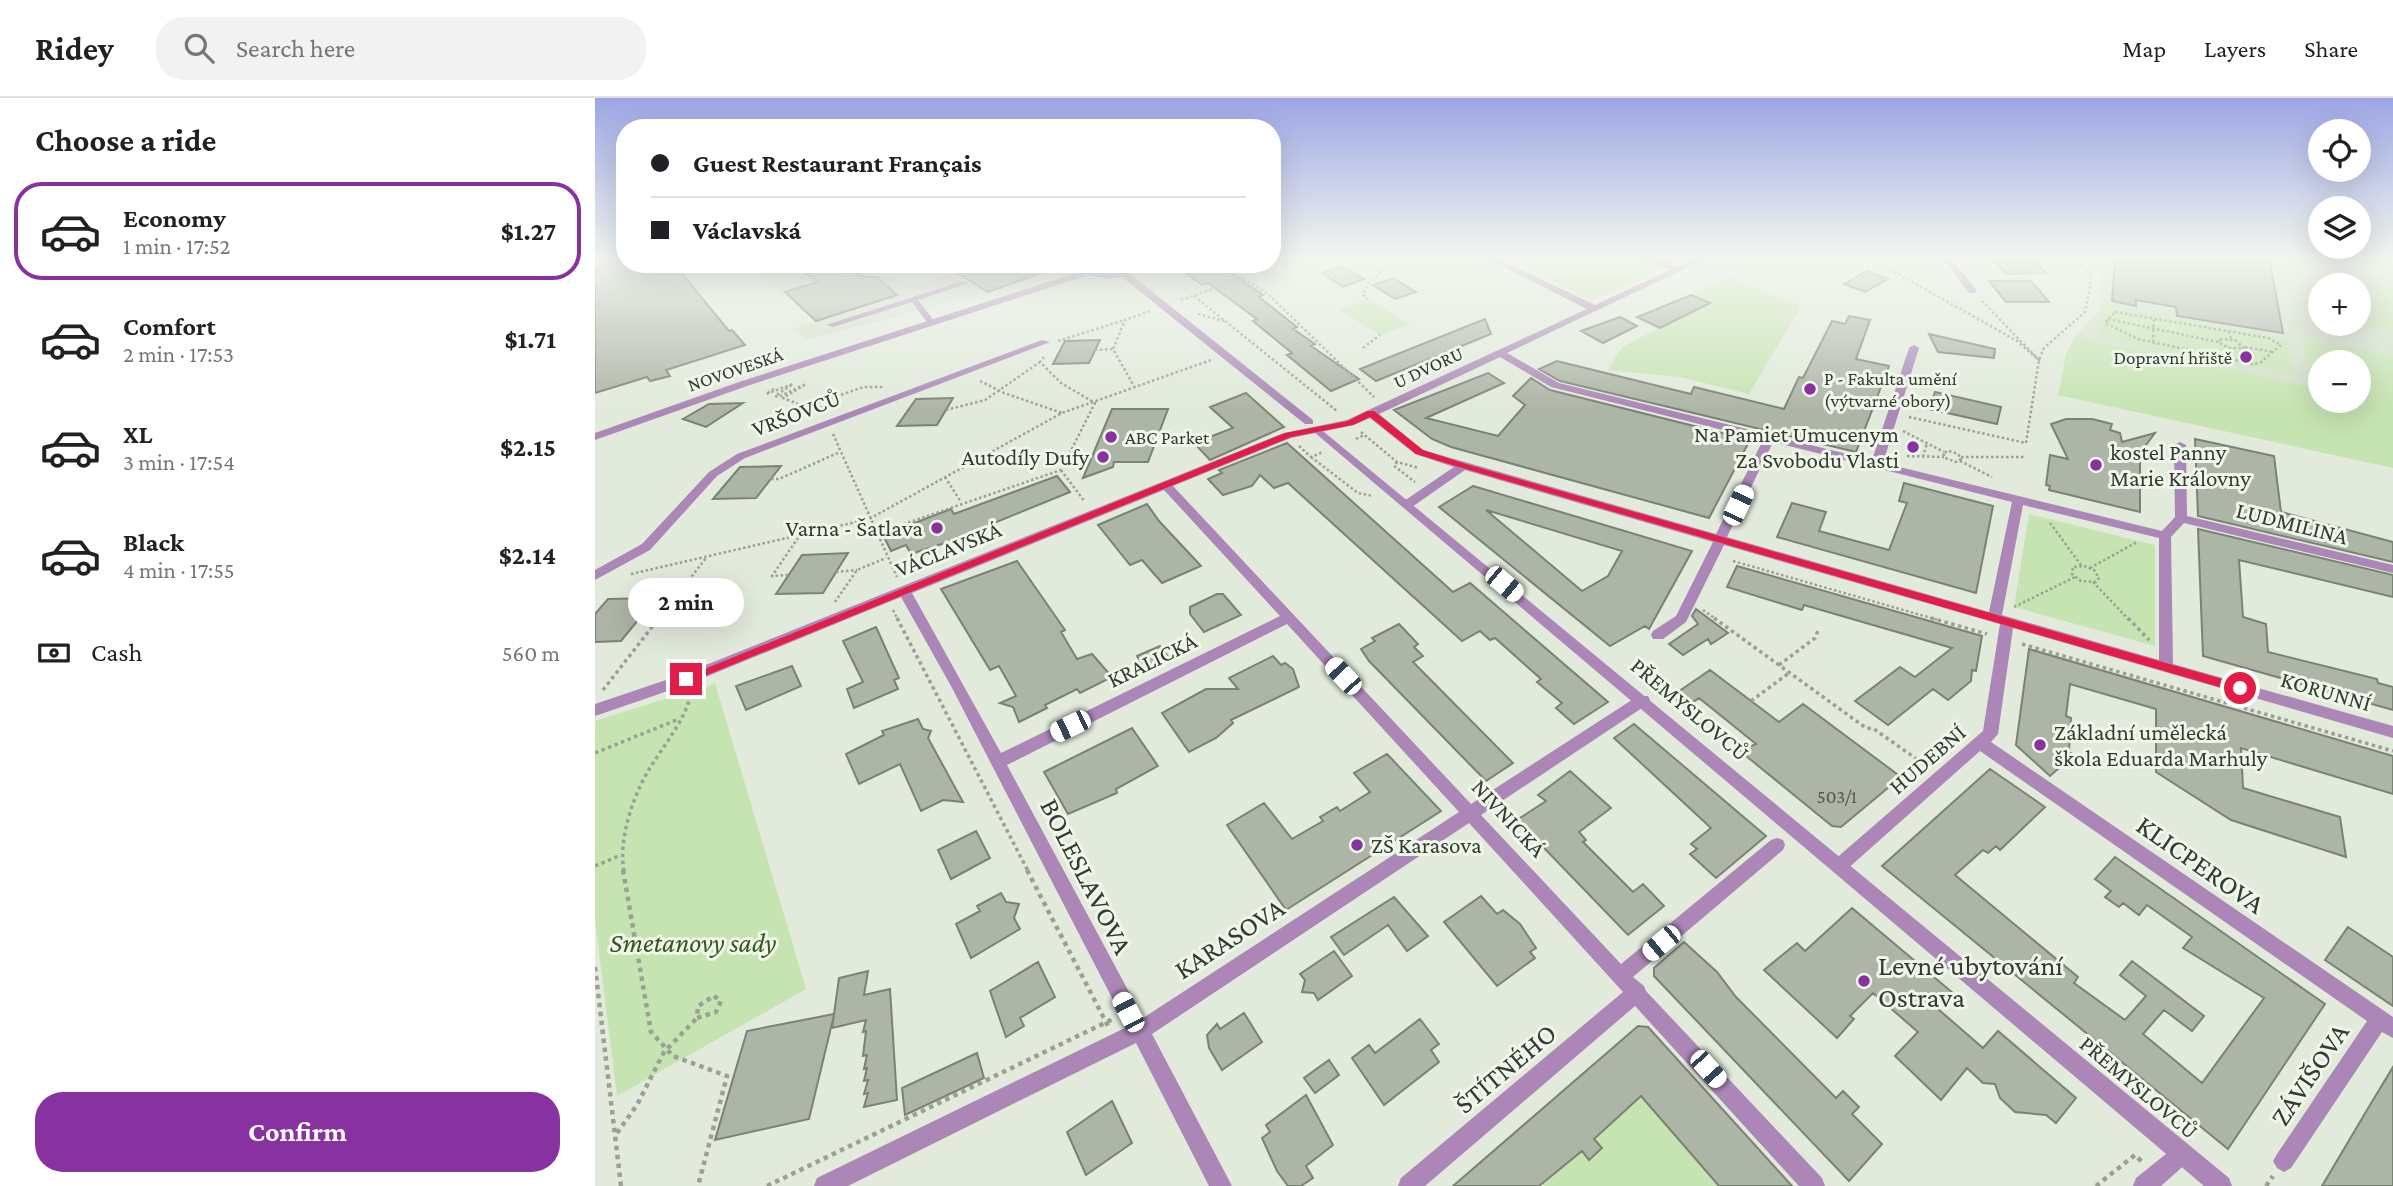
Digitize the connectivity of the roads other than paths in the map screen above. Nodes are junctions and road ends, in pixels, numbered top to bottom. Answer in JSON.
{"nodes":[{"id":1,"x":884,"y":309,"type":"edge"},
{"id":2,"x":921,"y":309,"type":"edge"},
{"id":3,"x":972,"y":309,"type":"edge"},
{"id":4,"x":1167,"y":309,"type":"edge"},
{"id":5,"x":1591,"y":309,"type":"edge"},
{"id":6,"x":932,"y":323,"type":"junction"},
{"id":7,"x":829,"y":325,"type":"dead end"},
{"id":8,"x":1049,"y":345,"type":"road end"},
{"id":9,"x":1914,"y":348,"type":"dead end"},
{"id":10,"x":1500,"y":353,"type":"junction"},
{"id":11,"x":1371,"y":413,"type":"junction"},
{"id":12,"x":1313,"y":426,"type":"junction"},
{"id":13,"x":595,"y":438,"type":"edge"},
{"id":14,"x":1769,"y":439,"type":"junction"},
{"id":15,"x":2180,"y":445,"type":"dead end"},
{"id":16,"x":1878,"y":460,"type":"junction"},
{"id":17,"x":1462,"y":466,"type":"junction"},
{"id":18,"x":1167,"y":486,"type":"junction"},
{"id":19,"x":1414,"y":500,"type":"junction"},
{"id":20,"x":2018,"y":500,"type":"junction"},
{"id":21,"x":2181,"y":518,"type":"junction"},
{"id":22,"x":2159,"y":534,"type":"junction"},
{"id":23,"x":1722,"y":538,"type":"junction"},
{"id":24,"x":2393,"y":569,"type":"edge"},
{"id":25,"x":595,"y":576,"type":"edge"},
{"id":26,"x":905,"y":592,"type":"junction"},
{"id":27,"x":2005,"y":615,"type":"junction"},
{"id":28,"x":1288,"y":618,"type":"junction"},
{"id":29,"x":1658,"y":635,"type":"dead end"},
{"id":30,"x":2166,"y":667,"type":"junction"},
{"id":31,"x":1643,"y":699,"type":"junction"},
{"id":32,"x":595,"y":710,"type":"edge"},
{"id":33,"x":2393,"y":732,"type":"edge"},
{"id":34,"x":1980,"y":743,"type":"junction"},
{"id":35,"x":998,"y":762,"type":"junction"},
{"id":36,"x":1470,"y":813,"type":"junction"},
{"id":37,"x":1777,"y":845,"type":"dead end"},
{"id":38,"x":1839,"y":866,"type":"junction"},
{"id":39,"x":1622,"y":975,"type":"junction"},
{"id":40,"x":1637,"y":992,"type":"junction"},
{"id":41,"x":2386,"y":1023,"type":"edge"},
{"id":42,"x":1138,"y":1032,"type":"junction"},
{"id":43,"x":2183,"y":1153,"type":"junction"},
{"id":44,"x":2284,"y":1161,"type":"dead end"},
{"id":45,"x":830,"y":1185,"type":"edge"},
{"id":46,"x":1221,"y":1186,"type":"edge"},
{"id":47,"x":1409,"y":1186,"type":"edge"},
{"id":48,"x":1814,"y":1186,"type":"edge"},
{"id":49,"x":2144,"y":1186,"type":"edge"},
{"id":50,"x":2221,"y":1186,"type":"edge"}],
"edges":[{"from":1,"to":7,"type":"lane"},
{"from":2,"to":6,"type":"lane"},
{"from":3,"to":6,"type":"street","name":"NOVOVESKÁ"},
{"from":4,"to":12,"type":"street","name":"PŘEMYSLOVCŮ"},
{"from":5,"to":10,"type":"street","name":"U DVORU"},
{"from":6,"to":13,"type":"street","name":"NOVOVESKÁ"},
{"from":8,"to":25,"type":"street","name":"VRŠOVCŮ"},
{"from":9,"to":16,"type":"street"},
{"from":10,"to":11,"type":"street","name":"U DVORU"},
{"from":10,"to":14,"type":"street"},
{"from":11,"to":12,"type":"street","name":"U DVORU"},
{"from":11,"to":17,"type":"street","name":"KORUNNÍ"},
{"from":12,"to":18,"type":"street","name":"VÁCLAVSKÁ"},
{"from":12,"to":19,"type":"street","name":"PŘEMYSLOVCŮ"},
{"from":14,"to":16,"type":"street"},
{"from":14,"to":23,"type":"street"},
{"from":15,"to":21,"type":"street"},
{"from":16,"to":20,"type":"street"},
{"from":17,"to":19,"type":"street"},
{"from":17,"to":23,"type":"street","name":"KORUNNÍ"},
{"from":18,"to":26,"type":"street","name":"VÁCLAVSKÁ"},
{"from":18,"to":28,"type":"street","name":"NIVNICKÁ"},
{"from":19,"to":31,"type":"street","name":"PŘEMYSLOVCŮ"},
{"from":20,"to":22,"type":"street"},
{"from":20,"to":27,"type":"street","name":"HUDEBNÍ"},
{"from":21,"to":22,"type":"street"},
{"from":21,"to":24,"type":"street","name":"LUDMILINA"},
{"from":22,"to":30,"type":"street"},
{"from":23,"to":27,"type":"street","name":"KORUNNÍ"},
{"from":23,"to":29,"type":"street"},
{"from":26,"to":32,"type":"street","name":"VÁCLAVSKÁ"},
{"from":26,"to":35,"type":"street","name":"BOLESLAVOVA"},
{"from":27,"to":30,"type":"street","name":"KORUNNÍ"},
{"from":27,"to":34,"type":"street","name":"HUDEBNÍ"},
{"from":28,"to":35,"type":"street","name":"KRALICKÁ"},
{"from":28,"to":36,"type":"street","name":"NIVNICKÁ"},
{"from":30,"to":33,"type":"street","name":"KORUNNÍ"},
{"from":31,"to":36,"type":"street","name":"KARASOVA"},
{"from":31,"to":38,"type":"street","name":"PŘEMYSLOVCŮ"},
{"from":34,"to":38,"type":"street","name":"HUDEBNÍ"},
{"from":34,"to":41,"type":"street","name":"KLICPEROVA"},
{"from":35,"to":42,"type":"street","name":"BOLESLAVOVA"},
{"from":36,"to":39,"type":"street","name":"NIVNICKÁ"},
{"from":36,"to":42,"type":"street","name":"KARASOVA"},
{"from":37,"to":39,"type":"street"},
{"from":38,"to":43,"type":"street","name":"PŘEMYSLOVCŮ"},
{"from":39,"to":40,"type":"street","name":"NIVNICKÁ"},
{"from":40,"to":47,"type":"street","name":"ŠTÍTNÉHO"},
{"from":40,"to":48,"type":"street","name":"NIVNICKÁ"},
{"from":41,"to":44,"type":"street","name":"ZÁVIŠOVA"},
{"from":42,"to":45,"type":"street","name":"KARASOVA"},
{"from":42,"to":46,"type":"street","name":"BOLESLAVOVA"},
{"from":43,"to":49,"type":"street"},
{"from":43,"to":50,"type":"street","name":"PŘEMYSLOVCŮ"}]}
